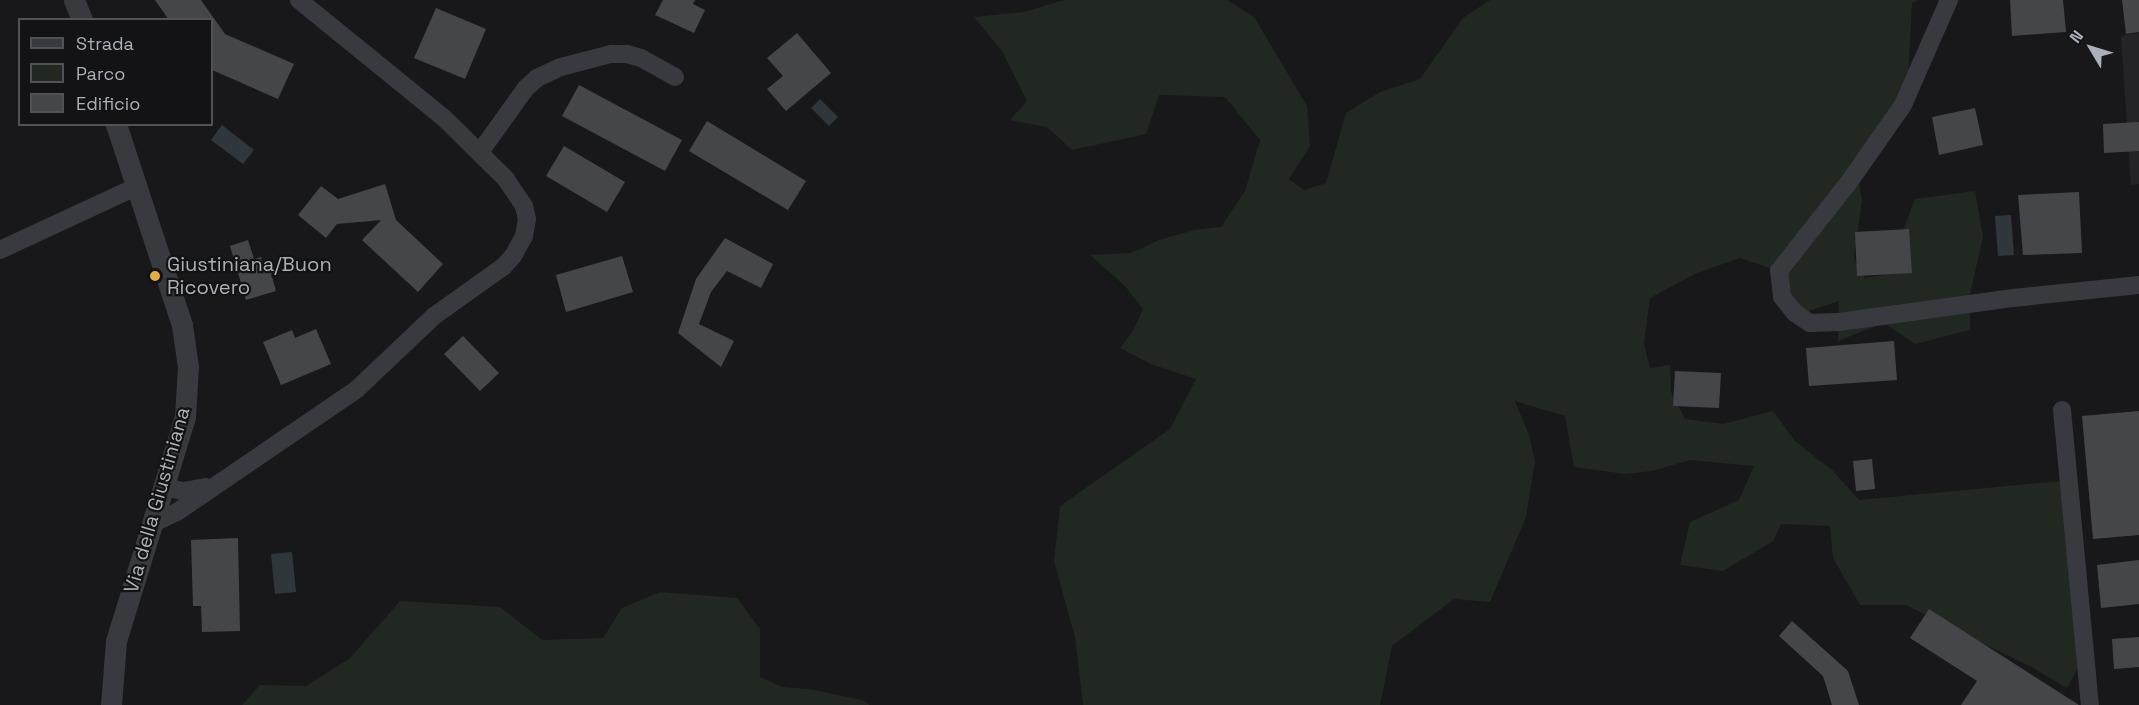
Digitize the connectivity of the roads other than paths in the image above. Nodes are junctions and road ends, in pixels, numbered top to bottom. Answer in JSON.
{"nodes":[{"id":1,"x":299,"y":0,"type":"edge"},
{"id":2,"x":1949,"y":0,"type":"edge"},
{"id":3,"x":675,"y":77,"type":"dead end"},
{"id":4,"x":117,"y":126,"type":"edge"},
{"id":5,"x":480,"y":152,"type":"junction"},
{"id":6,"x":136,"y":187,"type":"junction"},
{"id":7,"x":0,"y":250,"type":"edge"},
{"id":8,"x":2139,"y":285,"type":"edge"},
{"id":9,"x":2062,"y":410,"type":"dead end"},
{"id":10,"x":165,"y":487,"type":"junction"},
{"id":11,"x":211,"y":487,"type":"junction"},
{"id":12,"x":152,"y":524,"type":"junction"},
{"id":13,"x":111,"y":705,"type":"edge"},
{"id":14,"x":2090,"y":705,"type":"edge"}],
"edges":[{"from":1,"to":5,"type":"street"},
{"from":2,"to":8,"type":"street"},
{"from":3,"to":5,"type":"street"},
{"from":4,"to":6,"type":"street","name":"Via della Giustiniana"},
{"from":5,"to":11,"type":"street"},
{"from":6,"to":7,"type":"street"},
{"from":6,"to":10,"type":"street","name":"Via della Giustiniana"},
{"from":9,"to":14,"type":"street"},
{"from":10,"to":11,"type":"street"},
{"from":10,"to":12,"type":"street","name":"Via della Giustiniana"},
{"from":11,"to":12,"type":"street"},
{"from":12,"to":13,"type":"street","name":"Via della Giustiniana"}]}
